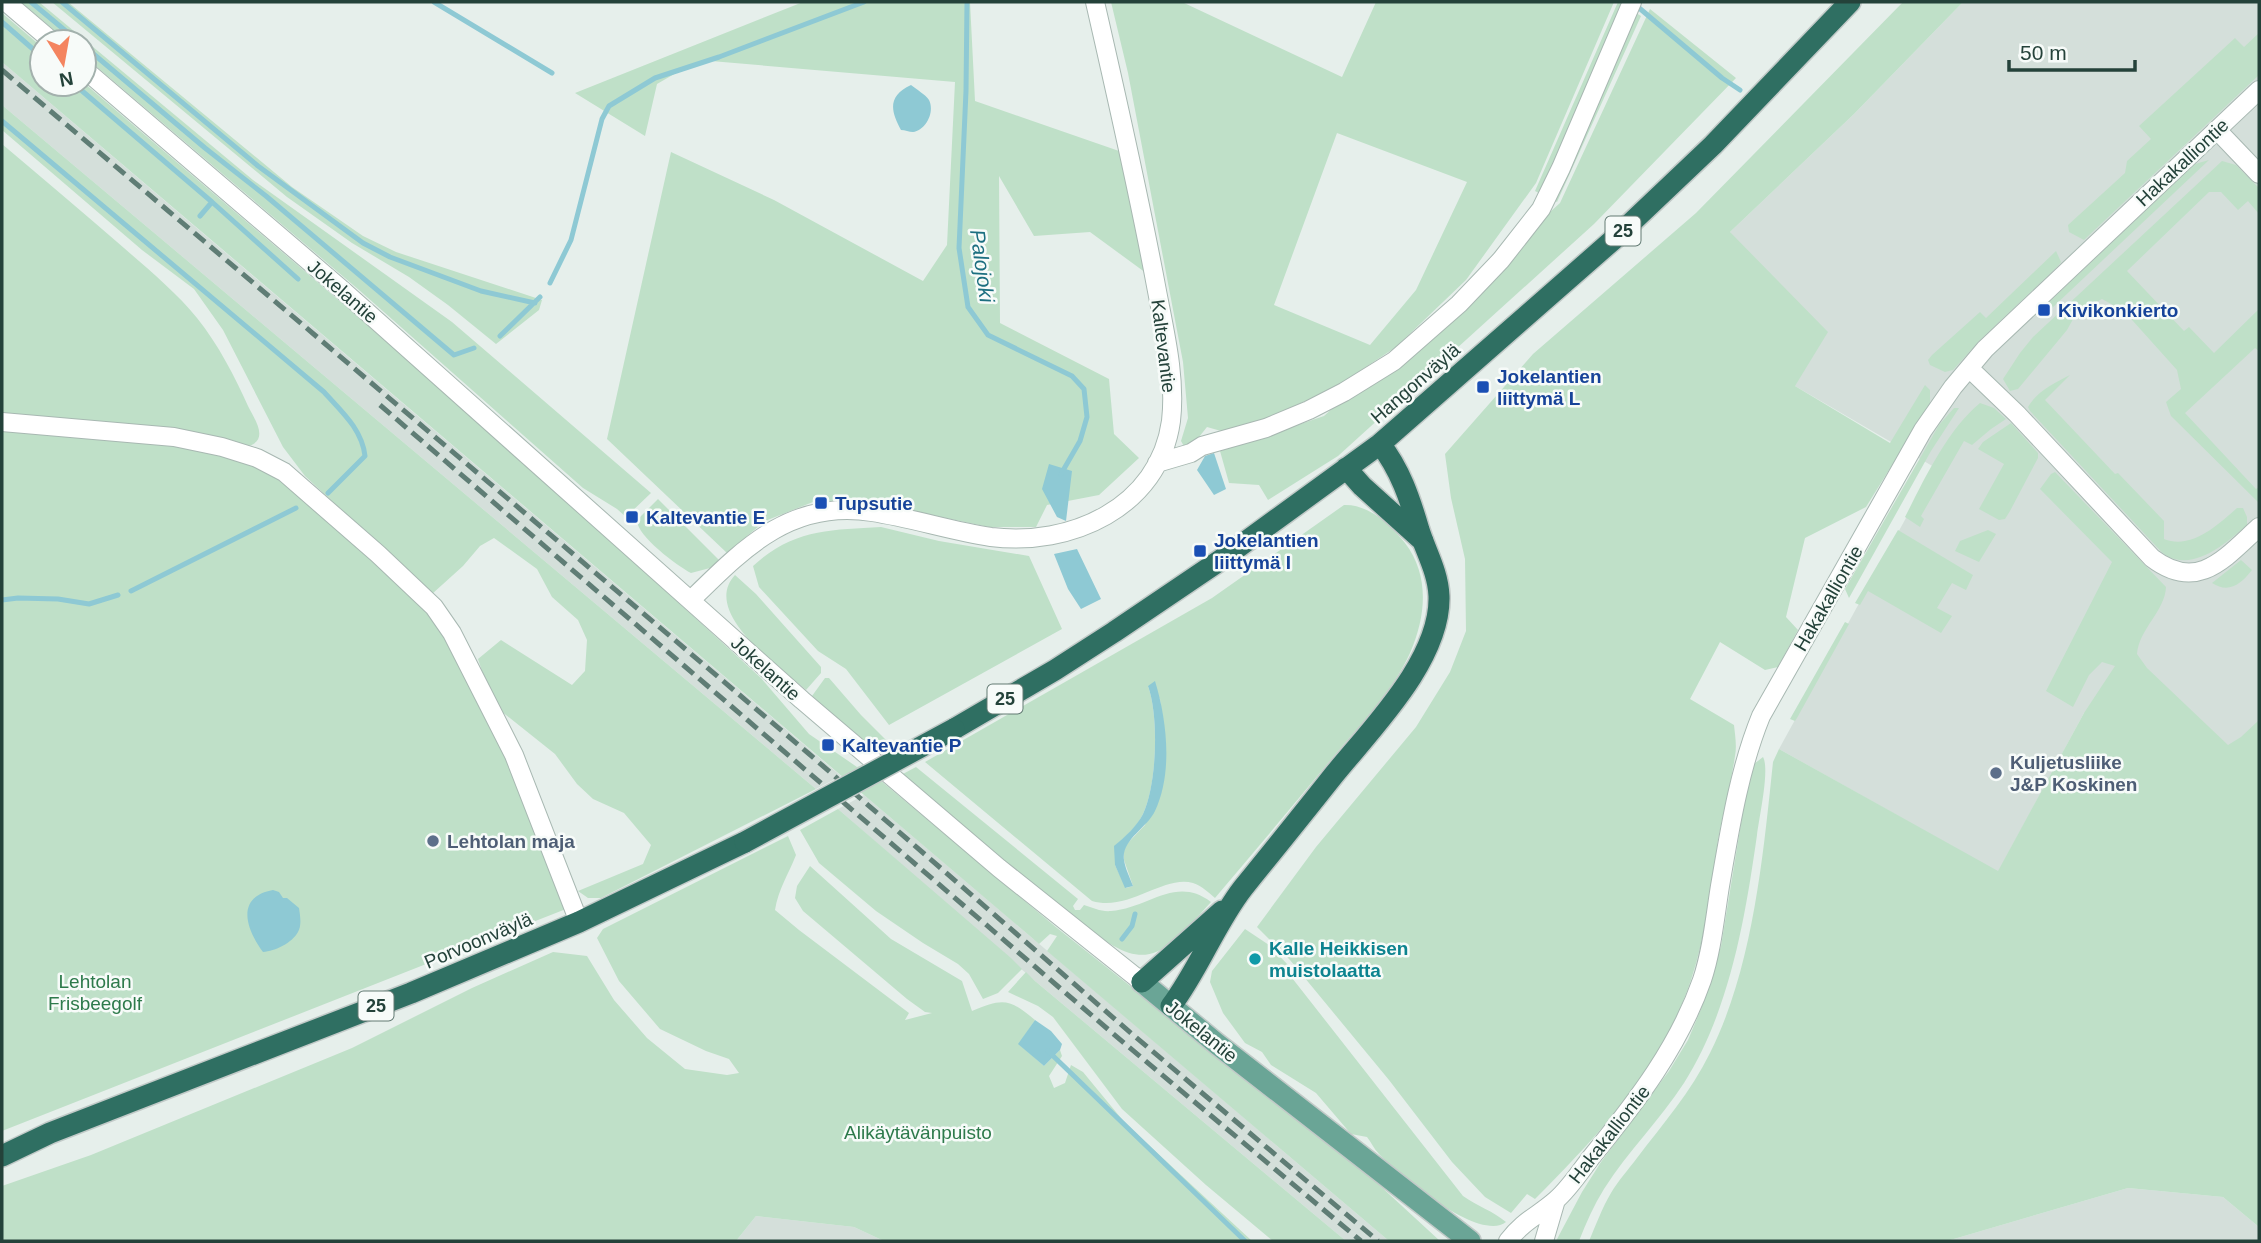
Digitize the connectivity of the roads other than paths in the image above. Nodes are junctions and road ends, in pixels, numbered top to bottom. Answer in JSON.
{"nodes":[{"id":1,"x":6,"y":2,"type":"edge"},
{"id":2,"x":1094,"y":2,"type":"edge"},
{"id":3,"x":1632,"y":2,"type":"edge"},
{"id":4,"x":1850,"y":2,"type":"edge"},
{"id":5,"x":37,"y":28,"type":"edge"},
{"id":6,"x":98,"y":81,"type":"edge"},
{"id":7,"x":2259,"y":90,"type":"edge"},
{"id":8,"x":2217,"y":130,"type":"junction"},
{"id":9,"x":2259,"y":174,"type":"edge"},
{"id":10,"x":1969,"y":368,"type":"junction"},
{"id":11,"x":2,"y":422,"type":"edge"},
{"id":12,"x":1380,"y":444,"type":"junction"},
{"id":13,"x":1157,"y":463,"type":"junction"},
{"id":14,"x":1346,"y":468,"type":"junction"},
{"id":15,"x":2259,"y":527,"type":"edge"},
{"id":16,"x":1423,"y":541,"type":"junction"},
{"id":17,"x":691,"y":600,"type":"junction"},
{"id":18,"x":954,"y":729,"type":"joint"},
{"id":19,"x":1232,"y":903,"type":"junction"},
{"id":20,"x":579,"y":922,"type":"junction"},
{"id":21,"x":1142,"y":982,"type":"junction"},
{"id":22,"x":1171,"y":1006,"type":"junction"},
{"id":23,"x":2,"y":1156,"type":"edge"},
{"id":24,"x":1556,"y":1200,"type":"junction"},
{"id":25,"x":1471,"y":1241,"type":"edge"},
{"id":26,"x":1508,"y":1241,"type":"edge"},
{"id":27,"x":1544,"y":1241,"type":"edge"}],
"edges":[{"from":1,"to":5,"type":"street"},
{"from":2,"to":13,"type":"street","name":"Kaltevantie"},
{"from":3,"to":13,"type":"street"},
{"from":4,"to":12,"type":"highway","name":"Hangonväylä","number":"25"},
{"from":6,"to":17,"type":"street","name":"Jokelantie"},
{"from":7,"to":8,"type":"street","name":"Hakakalliontie"},
{"from":8,"to":9,"type":"street"},
{"from":8,"to":10,"type":"street","name":"Hakakalliontie"},
{"from":10,"to":15,"type":"street"},
{"from":10,"to":24,"type":"street","name":"Hakakalliontie"},
{"from":11,"to":20,"type":"street"},
{"from":12,"to":14,"type":"highway","name":"Hangonväylä","number":"25"},
{"from":12,"to":16,"type":"highway"},
{"from":13,"to":17,"type":"street","name":"Kaltevantie"},
{"from":14,"to":16,"type":"highway"},
{"from":14,"to":18,"type":"highway","name":"Hangonväylä","number":"25"},
{"from":16,"to":19,"type":"highway"},
{"from":17,"to":21,"type":"street","name":"Jokelantie"},
{"from":18,"to":20,"type":"highway","name":"Porvoonväylä","number":"25","bridge":true},
{"from":19,"to":21,"type":"highway"},
{"from":19,"to":22,"type":"highway"},
{"from":20,"to":23,"type":"highway","name":"Porvoonväylä","number":"25"},
{"from":21,"to":22,"type":"main road","name":"Jokelantie"},
{"from":22,"to":25,"type":"main road","name":"Jokelantie"},
{"from":24,"to":26,"type":"street","name":"Hakakalliontie"},
{"from":24,"to":27,"type":"street","name":"Hakakalliontie"}]}
